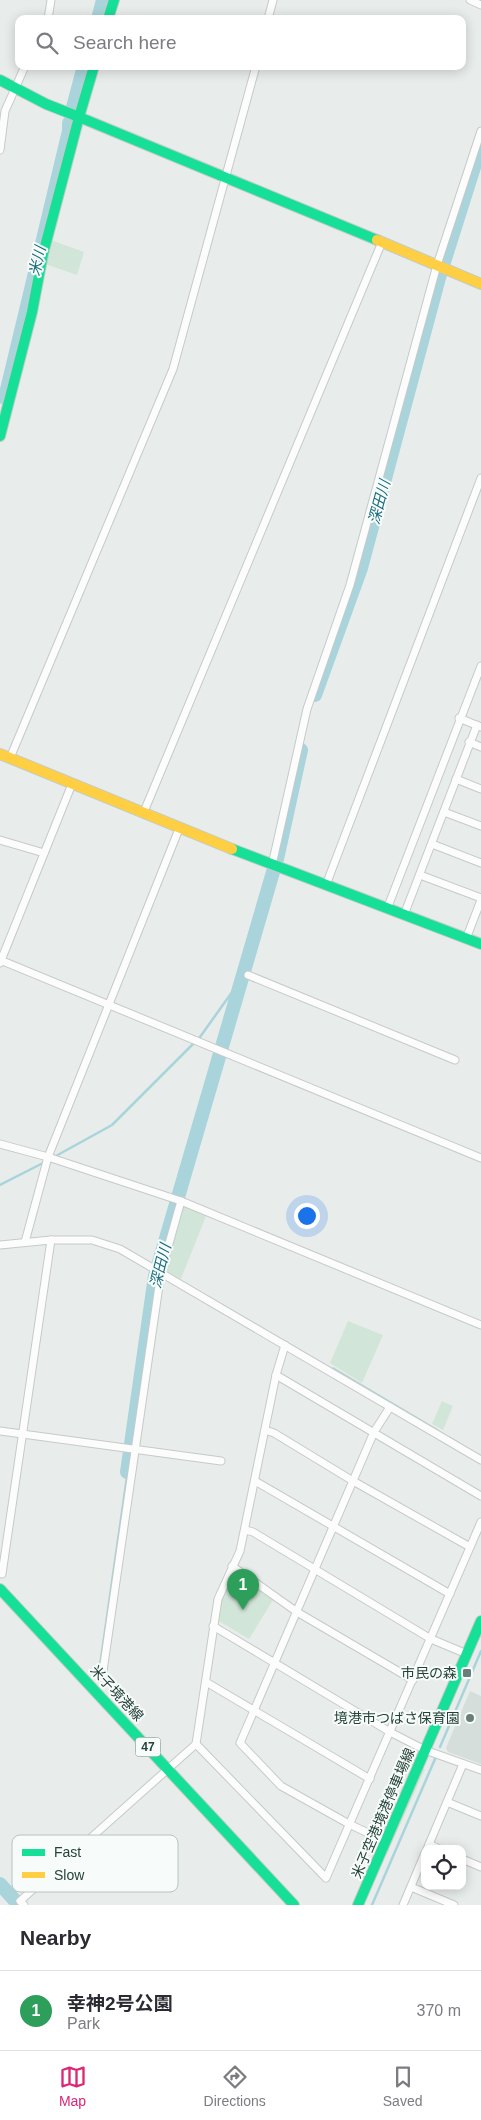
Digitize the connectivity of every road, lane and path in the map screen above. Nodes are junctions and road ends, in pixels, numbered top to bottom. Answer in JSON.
{"nodes":[{"id":1,"x":51,"y":0,"type":"edge"},
{"id":2,"x":114,"y":0,"type":"edge"},
{"id":3,"x":273,"y":0,"type":"edge"},
{"id":4,"x":470,"y":0,"type":"edge"},
{"id":5,"x":481,"y":5,"type":"edge"},
{"id":6,"x":49,"y":15,"type":"edge"},
{"id":7,"x":109,"y":15,"type":"edge"},
{"id":8,"x":269,"y":15,"type":"edge"},
{"id":9,"x":23,"y":70,"type":"edge"},
{"id":10,"x":93,"y":70,"type":"edge"},
{"id":11,"x":255,"y":70,"type":"edge"},
{"id":12,"x":0,"y":80,"type":"edge"},
{"id":13,"x":15,"y":88,"type":"junction"},
{"id":14,"x":79,"y":117,"type":"junction"},
{"id":15,"x":481,"y":131,"type":"edge"},
{"id":16,"x":0,"y":150,"type":"edge"},
{"id":17,"x":226,"y":176,"type":"junction"},
{"id":18,"x":382,"y":242,"type":"junction"},
{"id":19,"x":438,"y":265,"type":"junction"},
{"id":20,"x":481,"y":284,"type":"edge"},
{"id":21,"x":0,"y":436,"type":"edge"},
{"id":22,"x":481,"y":478,"type":"edge"},
{"id":23,"x":481,"y":666,"type":"edge"},
{"id":24,"x":480,"y":674,"type":"edge"},
{"id":25,"x":459,"y":718,"type":"junction"},
{"id":26,"x":479,"y":726,"type":"edge"},
{"id":27,"x":469,"y":742,"type":"junction"},
{"id":28,"x":481,"y":747,"type":"edge"},
{"id":29,"x":0,"y":754,"type":"edge"},
{"id":30,"x":10,"y":758,"type":"junction"},
{"id":31,"x":456,"y":779,"type":"junction"},
{"id":32,"x":72,"y":784,"type":"junction"},
{"id":33,"x":481,"y":789,"type":"edge"},
{"id":34,"x":444,"y":812,"type":"junction"},
{"id":35,"x":143,"y":814,"type":"junction"},
{"id":36,"x":481,"y":826,"type":"edge"},
{"id":37,"x":179,"y":829,"type":"junction"},
{"id":38,"x":0,"y":840,"type":"edge"},
{"id":39,"x":432,"y":844,"type":"junction"},
{"id":40,"x":44,"y":854,"type":"junction"},
{"id":41,"x":481,"y":863,"type":"edge"},
{"id":42,"x":272,"y":865,"type":"junction"},
{"id":43,"x":420,"y":875,"type":"junction"},
{"id":44,"x":326,"y":885,"type":"junction"},
{"id":45,"x":481,"y":899,"type":"edge"},
{"id":46,"x":387,"y":909,"type":"junction"},
{"id":47,"x":404,"y":915,"type":"junction"},
{"id":48,"x":466,"y":939,"type":"junction"},
{"id":49,"x":481,"y":944,"type":"edge"},
{"id":50,"x":0,"y":961,"type":"edge"},
{"id":51,"x":248,"y":975,"type":"dead end"},
{"id":52,"x":108,"y":1005,"type":"junction"},
{"id":53,"x":456,"y":1060,"type":"dead end"},
{"id":54,"x":0,"y":1144,"type":"edge"},
{"id":55,"x":48,"y":1157,"type":"junction"},
{"id":56,"x":481,"y":1158,"type":"edge"},
{"id":57,"x":181,"y":1201,"type":"junction"},
{"id":58,"x":51,"y":1240,"type":"junction"},
{"id":59,"x":25,"y":1242,"type":"junction"},
{"id":60,"x":0,"y":1246,"type":"edge"},
{"id":61,"x":161,"y":1272,"type":"junction"},
{"id":62,"x":481,"y":1325,"type":"edge"},
{"id":63,"x":285,"y":1345,"type":"junction"},
{"id":64,"x":276,"y":1376,"type":"junction"},
{"id":65,"x":390,"y":1407,"type":"junction"},
{"id":66,"x":265,"y":1430,"type":"junction"},
{"id":67,"x":0,"y":1431,"type":"edge"},
{"id":68,"x":374,"y":1432,"type":"junction"},
{"id":69,"x":23,"y":1434,"type":"junction"},
{"id":70,"x":134,"y":1449,"type":"junction"},
{"id":71,"x":481,"y":1460,"type":"edge"},
{"id":72,"x":221,"y":1461,"type":"dead end"},
{"id":73,"x":255,"y":1481,"type":"junction"},
{"id":74,"x":353,"y":1481,"type":"junction"},
{"id":75,"x":481,"y":1496,"type":"edge"},
{"id":76,"x":481,"y":1522,"type":"edge"},
{"id":77,"x":334,"y":1528,"type":"junction"},
{"id":78,"x":245,"y":1530,"type":"junction"},
{"id":79,"x":470,"y":1547,"type":"junction"},
{"id":80,"x":232,"y":1566,"type":"junction"},
{"id":81,"x":316,"y":1570,"type":"junction"},
{"id":82,"x":2,"y":1574,"type":"dead end"},
{"id":83,"x":0,"y":1589,"type":"edge"},
{"id":84,"x":450,"y":1594,"type":"junction"},
{"id":85,"x":297,"y":1612,"type":"junction"},
{"id":86,"x":481,"y":1621,"type":"edge"},
{"id":87,"x":213,"y":1626,"type":"junction"},
{"id":88,"x":431,"y":1638,"type":"junction"},
{"id":89,"x":467,"y":1654,"type":"junction"},
{"id":90,"x":275,"y":1664,"type":"junction"},
{"id":91,"x":102,"y":1678,"type":"dead end"},
{"id":92,"x":413,"y":1680,"type":"junction"},
{"id":93,"x":206,"y":1682,"type":"junction"},
{"id":94,"x":255,"y":1711,"type":"junction"},
{"id":95,"x":390,"y":1732,"type":"junction"},
{"id":96,"x":196,"y":1744,"type":"junction"},
{"id":97,"x":425,"y":1750,"type":"junction"},
{"id":98,"x":463,"y":1764,"type":"junction"},
{"id":99,"x":168,"y":1770,"type":"junction"},
{"id":100,"x":481,"y":1770,"type":"edge"},
{"id":101,"x":370,"y":1779,"type":"junction"},
{"id":102,"x":447,"y":1802,"type":"junction"},
{"id":103,"x":481,"y":1816,"type":"edge"},
{"id":104,"x":349,"y":1824,"type":"junction"},
{"id":105,"x":96,"y":1835,"type":"edge"},
{"id":106,"x":385,"y":1841,"type":"junction"},
{"id":107,"x":428,"y":1845,"type":"edge"},
{"id":108,"x":466,"y":1861,"type":"edge"},
{"id":109,"x":421,"y":1863,"type":"edge"},
{"id":110,"x":481,"y":1867,"type":"edge"},
{"id":111,"x":411,"y":1887,"type":"junction"},
{"id":112,"x":33,"y":1892,"type":"edge"},
{"id":113,"x":20,"y":1904,"type":"edge"},
{"id":114,"x":294,"y":1905,"type":"edge"},
{"id":115,"x":358,"y":1905,"type":"edge"},
{"id":116,"x":403,"y":1905,"type":"edge"},
{"id":117,"x":454,"y":1905,"type":"edge"}],
"edges":[{"from":1,"to":6,"type":"street"},
{"from":2,"to":7,"type":"street"},
{"from":3,"to":8,"type":"street"},
{"from":4,"to":5,"type":"street"},
{"from":9,"to":13,"type":"street"},
{"from":10,"to":14,"type":"street"},
{"from":11,"to":17,"type":"street"},
{"from":12,"to":13,"type":"street"},
{"from":13,"to":14,"type":"street"},
{"from":13,"to":16,"type":"street"},
{"from":14,"to":17,"type":"street"},
{"from":14,"to":21,"type":"street"},
{"from":15,"to":19,"type":"street"},
{"from":17,"to":18,"type":"street"},
{"from":17,"to":30,"type":"street"},
{"from":18,"to":19,"type":"street"},
{"from":18,"to":35,"type":"street"},
{"from":19,"to":20,"type":"street"},
{"from":19,"to":42,"type":"street"},
{"from":22,"to":44,"type":"street"},
{"from":23,"to":24,"type":"street"},
{"from":24,"to":25,"type":"street"},
{"from":25,"to":26,"type":"street"},
{"from":25,"to":46,"type":"street"},
{"from":26,"to":27,"type":"street"},
{"from":27,"to":28,"type":"street"},
{"from":27,"to":31,"type":"street"},
{"from":29,"to":30,"type":"street"},
{"from":30,"to":32,"type":"street"},
{"from":31,"to":33,"type":"street"},
{"from":31,"to":34,"type":"street"},
{"from":32,"to":35,"type":"street"},
{"from":32,"to":40,"type":"street"},
{"from":34,"to":36,"type":"street"},
{"from":34,"to":39,"type":"street"},
{"from":35,"to":37,"type":"street"},
{"from":37,"to":42,"type":"street"},
{"from":37,"to":52,"type":"street"},
{"from":38,"to":40,"type":"street"},
{"from":39,"to":41,"type":"street"},
{"from":39,"to":43,"type":"street"},
{"from":40,"to":50,"type":"street"},
{"from":42,"to":44,"type":"street"},
{"from":43,"to":45,"type":"street"},
{"from":43,"to":47,"type":"street"},
{"from":44,"to":46,"type":"street"},
{"from":45,"to":48,"type":"street"},
{"from":46,"to":47,"type":"street"},
{"from":47,"to":48,"type":"street"},
{"from":48,"to":49,"type":"street"},
{"from":50,"to":52,"type":"street"},
{"from":51,"to":53,"type":"street"},
{"from":52,"to":55,"type":"street"},
{"from":52,"to":56,"type":"street"},
{"from":54,"to":55,"type":"street"},
{"from":55,"to":57,"type":"street"},
{"from":55,"to":59,"type":"street"},
{"from":57,"to":61,"type":"street"},
{"from":57,"to":62,"type":"street"},
{"from":58,"to":59,"type":"street"},
{"from":58,"to":61,"type":"street"},
{"from":58,"to":69,"type":"street"},
{"from":59,"to":60,"type":"street"},
{"from":61,"to":63,"type":"street"},
{"from":61,"to":70,"type":"street"},
{"from":63,"to":64,"type":"street"},
{"from":63,"to":65,"type":"street"},
{"from":64,"to":66,"type":"street"},
{"from":64,"to":68,"type":"street"},
{"from":65,"to":68,"type":"street"},
{"from":65,"to":71,"type":"street"},
{"from":66,"to":73,"type":"street"},
{"from":66,"to":74,"type":"street"},
{"from":67,"to":69,"type":"street"},
{"from":68,"to":74,"type":"street"},
{"from":68,"to":75,"type":"street"},
{"from":69,"to":70,"type":"street"},
{"from":69,"to":82,"type":"street"},
{"from":70,"to":72,"type":"street"},
{"from":70,"to":91,"type":"street"},
{"from":73,"to":77,"type":"street"},
{"from":73,"to":78,"type":"street"},
{"from":74,"to":77,"type":"street"},
{"from":74,"to":79,"type":"street"},
{"from":76,"to":79,"type":"street"},
{"from":77,"to":81,"type":"street"},
{"from":77,"to":84,"type":"street"},
{"from":78,"to":80,"type":"street"},
{"from":78,"to":81,"type":"street"},
{"from":79,"to":84,"type":"street"},
{"from":80,"to":85,"type":"street"},
{"from":80,"to":87,"type":"street"},
{"from":81,"to":85,"type":"street"},
{"from":81,"to":88,"type":"street"},
{"from":83,"to":99,"type":"street","name":"米子境港線","number":"47"},
{"from":84,"to":88,"type":"street"},
{"from":85,"to":90,"type":"street"},
{"from":85,"to":92,"type":"street"},
{"from":86,"to":89,"type":"street","name":"米子空港境港停車場線"},
{"from":87,"to":90,"type":"street"},
{"from":87,"to":93,"type":"street"},
{"from":88,"to":89,"type":"street"},
{"from":88,"to":92,"type":"street"},
{"from":89,"to":97,"type":"street","name":"米子空港境港停車場線"},
{"from":90,"to":94,"type":"street"},
{"from":90,"to":95,"type":"street"},
{"from":92,"to":95,"type":"street"},
{"from":93,"to":94,"type":"street"},
{"from":93,"to":96,"type":"street"},
{"from":94,"to":101,"type":"street"},
{"from":94,"to":104,"type":"street"},
{"from":95,"to":97,"type":"street"},
{"from":95,"to":101,"type":"street"},
{"from":96,"to":99,"type":"street"},
{"from":96,"to":104,"type":"street"},
{"from":97,"to":98,"type":"street"},
{"from":97,"to":106,"type":"street","name":"米子空港境港停車場線"},
{"from":98,"to":100,"type":"street"},
{"from":98,"to":102,"type":"street"},
{"from":99,"to":105,"type":"street"},
{"from":99,"to":114,"type":"street","name":"米子境港線","number":"47"},
{"from":101,"to":104,"type":"street"},
{"from":102,"to":103,"type":"street"},
{"from":102,"to":107,"type":"street"},
{"from":104,"to":106,"type":"street"},
{"from":106,"to":115,"type":"street","name":"米子空港境港停車場線"},
{"from":108,"to":110,"type":"street"},
{"from":109,"to":111,"type":"street"},
{"from":111,"to":116,"type":"street"},
{"from":111,"to":117,"type":"street"},
{"from":112,"to":113,"type":"street"}]}
